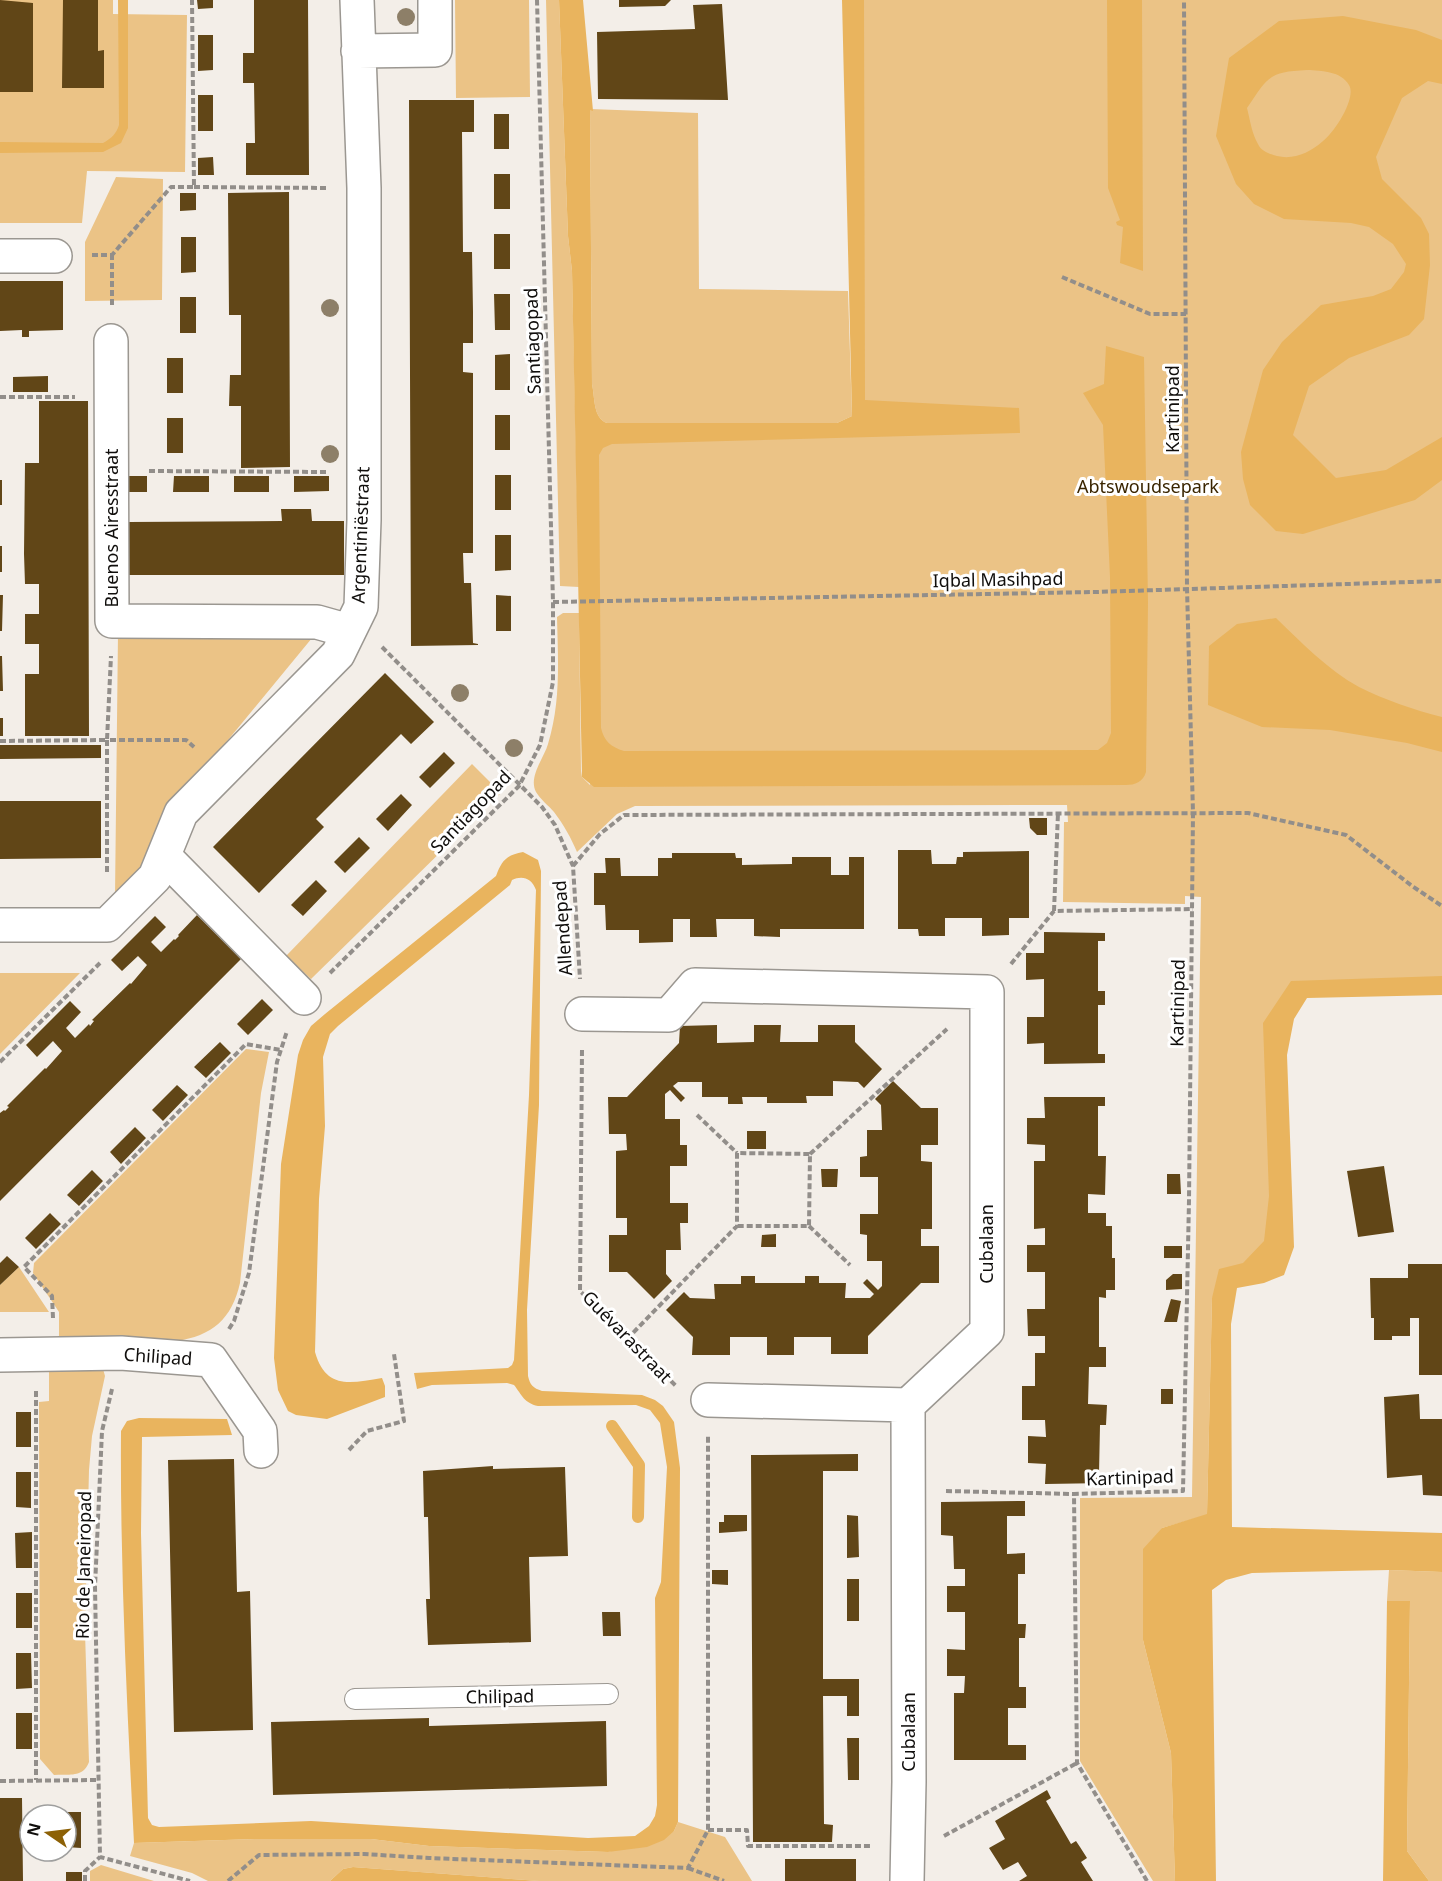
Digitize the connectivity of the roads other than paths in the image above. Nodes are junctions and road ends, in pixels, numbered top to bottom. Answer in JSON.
{"nodes":[{"id":1,"x":357,"y":0,"type":"edge"},
{"id":2,"x":435,"y":0,"type":"edge"},
{"id":3,"x":358,"y":51,"type":"junction"},
{"id":4,"x":0,"y":256,"type":"edge"},
{"id":5,"x":55,"y":256,"type":"road end"},
{"id":6,"x":111,"y":341,"type":"road end"},
{"id":7,"x":349,"y":631,"type":"junction"},
{"id":8,"x":164,"y":856,"type":"junction"},
{"id":9,"x":0,"y":926,"type":"edge"},
{"id":10,"x":304,"y":998,"type":"road end"},
{"id":11,"x":582,"y":1014,"type":"road end"},
{"id":12,"x":0,"y":1355,"type":"edge"},
{"id":13,"x":708,"y":1400,"type":"road end"},
{"id":14,"x":908,"y":1405,"type":"junction"},
{"id":15,"x":261,"y":1451,"type":"dead end"},
{"id":16,"x":608,"y":1694,"type":"dead end"},
{"id":17,"x":355,"y":1699,"type":"dead end"},
{"id":18,"x":907,"y":1881,"type":"edge"}],
"edges":[{"from":1,"to":3,"type":"street","name":"Argentiniëstraat"},
{"from":2,"to":3,"type":"street"},
{"from":3,"to":7,"type":"street","name":"Argentiniëstraat"},
{"from":4,"to":5,"type":"street"},
{"from":6,"to":7,"type":"street","name":"Buenos Airesstraat"},
{"from":7,"to":8,"type":"street","name":"Argentiniëstraat"},
{"from":8,"to":9,"type":"street","name":"Argentiniëstraat"},
{"from":8,"to":10,"type":"street"},
{"from":11,"to":14,"type":"street","name":"Cubalaan"},
{"from":12,"to":15,"type":"street","name":"Chilipad"},
{"from":13,"to":14,"type":"street"},
{"from":14,"to":18,"type":"street","name":"Cubalaan"},
{"from":16,"to":17,"type":"lane","name":"Chilipad"}]}
